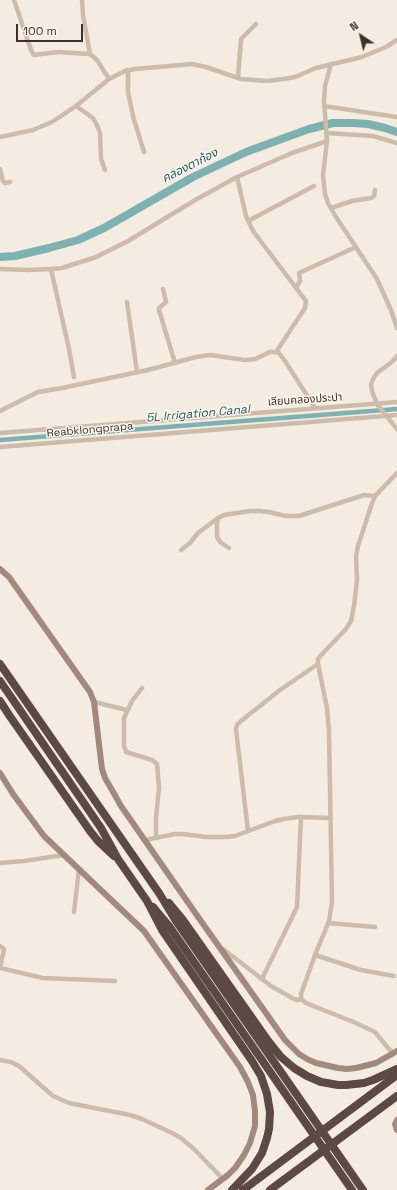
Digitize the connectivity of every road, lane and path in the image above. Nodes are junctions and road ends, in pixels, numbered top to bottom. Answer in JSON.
{"nodes":[{"id":1,"x":14,"y":0,"type":"edge"},
{"id":2,"x":82,"y":0,"type":"edge"},
{"id":3,"x":256,"y":24,"type":"dead end"},
{"id":4,"x":397,"y":40,"type":"edge"},
{"id":5,"x":90,"y":54,"type":"junction"},
{"id":6,"x":331,"y":64,"type":"junction"},
{"id":7,"x":128,"y":70,"type":"junction"},
{"id":8,"x":238,"y":78,"type":"junction"},
{"id":9,"x":110,"y":79,"type":"junction"},
{"id":10,"x":76,"y":106,"type":"junction"},
{"id":11,"x":324,"y":108,"type":"junction"},
{"id":12,"x":397,"y":117,"type":"edge"},
{"id":13,"x":326,"y":132,"type":"junction"},
{"id":14,"x":0,"y":137,"type":"edge"},
{"id":15,"x":326,"y":141,"type":"junction"},
{"id":16,"x":397,"y":142,"type":"edge"},
{"id":17,"x":144,"y":152,"type":"dead end"},
{"id":18,"x":0,"y":170,"type":"edge"},
{"id":19,"x":105,"y":170,"type":"dead end"},
{"id":20,"x":237,"y":177,"type":"junction"},
{"id":21,"x":10,"y":182,"type":"dead end"},
{"id":22,"x":314,"y":186,"type":"dead end"},
{"id":23,"x":375,"y":190,"type":"dead end"},
{"id":24,"x":331,"y":208,"type":"junction"},
{"id":25,"x":248,"y":221,"type":"junction"},
{"id":26,"x":356,"y":247,"type":"junction"},
{"id":27,"x":0,"y":269,"type":"edge"},
{"id":28,"x":51,"y":269,"type":"junction"},
{"id":29,"x":296,"y":288,"type":"junction"},
{"id":30,"x":163,"y":289,"type":"dead end"},
{"id":31,"x":127,"y":302,"type":"dead end"},
{"id":32,"x":397,"y":328,"type":"edge"},
{"id":33,"x":276,"y":352,"type":"junction"},
{"id":34,"x":397,"y":356,"type":"edge"},
{"id":35,"x":175,"y":363,"type":"junction"},
{"id":36,"x":137,"y":372,"type":"junction"},
{"id":37,"x":74,"y":377,"type":"dead end"},
{"id":38,"x":397,"y":402,"type":"edge"},
{"id":39,"x":378,"y":405,"type":"junction"},
{"id":40,"x":315,"y":408,"type":"junction"},
{"id":41,"x":0,"y":411,"type":"edge"},
{"id":42,"x":385,"y":415,"type":"junction"},
{"id":43,"x":397,"y":415,"type":"edge"},
{"id":44,"x":397,"y":429,"type":"edge"},
{"id":45,"x":0,"y":433,"type":"edge"},
{"id":46,"x":0,"y":446,"type":"edge"},
{"id":47,"x":397,"y":473,"type":"edge"},
{"id":48,"x":376,"y":496,"type":"junction"},
{"id":49,"x":218,"y":518,"type":"junction"},
{"id":50,"x":229,"y":548,"type":"dead end"},
{"id":51,"x":181,"y":550,"type":"dead end"},
{"id":52,"x":0,"y":569,"type":"edge"},
{"id":53,"x":0,"y":664,"type":"edge"},
{"id":54,"x":318,"y":664,"type":"junction"},
{"id":55,"x":0,"y":681,"type":"edge"},
{"id":56,"x":142,"y":688,"type":"dead end"},
{"id":57,"x":0,"y":700,"type":"edge"},
{"id":58,"x":94,"y":702,"type":"junction"},
{"id":59,"x":128,"y":710,"type":"junction"},
{"id":60,"x":0,"y":773,"type":"edge"},
{"id":61,"x":300,"y":817,"type":"junction"},
{"id":62,"x":331,"y":818,"type":"junction"},
{"id":63,"x":248,"y":831,"type":"junction"},
{"id":64,"x":156,"y":838,"type":"junction"},
{"id":65,"x":145,"y":840,"type":"junction"},
{"id":66,"x":64,"y":855,"type":"junction"},
{"id":67,"x":118,"y":859,"type":"junction"},
{"id":68,"x":0,"y":863,"type":"edge"},
{"id":69,"x":79,"y":869,"type":"junction"},
{"id":70,"x":159,"y":893,"type":"junction"},
{"id":71,"x":147,"y":901,"type":"junction"},
{"id":72,"x":74,"y":912,"type":"dead end"},
{"id":73,"x":328,"y":923,"type":"junction"},
{"id":74,"x":375,"y":927,"type":"dead end"},
{"id":75,"x":218,"y":945,"type":"junction"},
{"id":76,"x":0,"y":946,"type":"edge"},
{"id":77,"x":315,"y":955,"type":"junction"},
{"id":78,"x":0,"y":968,"type":"edge"},
{"id":79,"x":394,"y":976,"type":"dead end"},
{"id":80,"x":262,"y":979,"type":"junction"},
{"id":81,"x":115,"y":981,"type":"dead end"},
{"id":82,"x":301,"y":999,"type":"junction"},
{"id":83,"x":247,"y":1030,"type":"junction"},
{"id":84,"x":395,"y":1052,"type":"edge"},
{"id":85,"x":0,"y":1060,"type":"edge"},
{"id":86,"x":397,"y":1068,"type":"edge"},
{"id":87,"x":397,"y":1075,"type":"edge"},
{"id":88,"x":397,"y":1096,"type":"edge"},
{"id":89,"x":397,"y":1120,"type":"edge"},
{"id":90,"x":397,"y":1130,"type":"edge"},
{"id":91,"x":304,"y":1165,"type":"junction"},
{"id":92,"x":223,"y":1179,"type":"junction"},
{"id":93,"x":208,"y":1190,"type":"edge"},
{"id":94,"x":232,"y":1190,"type":"edge"},
{"id":95,"x":243,"y":1190,"type":"edge"},
{"id":96,"x":270,"y":1190,"type":"edge"},
{"id":97,"x":276,"y":1190,"type":"edge"},
{"id":98,"x":352,"y":1190,"type":"edge"},
{"id":99,"x":363,"y":1190,"type":"edge"}],
"edges":[{"from":1,"to":5,"type":"street"},
{"from":2,"to":5,"type":"street"},
{"from":3,"to":8,"type":"street"},
{"from":4,"to":6,"type":"street"},
{"from":5,"to":9,"type":"street"},
{"from":6,"to":8,"type":"street"},
{"from":6,"to":11,"type":"street"},
{"from":7,"to":8,"type":"street"},
{"from":7,"to":9,"type":"street"},
{"from":7,"to":17,"type":"street"},
{"from":9,"to":10,"type":"street"},
{"from":10,"to":14,"type":"street"},
{"from":10,"to":19,"type":"street"},
{"from":11,"to":12,"type":"street"},
{"from":11,"to":13,"type":"street"},
{"from":13,"to":15,"type":"street"},
{"from":13,"to":16,"type":"street"},
{"from":15,"to":20,"type":"street"},
{"from":15,"to":24,"type":"street"},
{"from":18,"to":21,"type":"street"},
{"from":20,"to":25,"type":"street"},
{"from":20,"to":28,"type":"street"},
{"from":22,"to":25,"type":"street"},
{"from":23,"to":24,"type":"street"},
{"from":24,"to":26,"type":"street"},
{"from":25,"to":29,"type":"street"},
{"from":26,"to":29,"type":"street"},
{"from":26,"to":32,"type":"street"},
{"from":27,"to":28,"type":"street"},
{"from":28,"to":37,"type":"street"},
{"from":29,"to":33,"type":"street"},
{"from":30,"to":35,"type":"street"},
{"from":31,"to":36,"type":"street"},
{"from":33,"to":35,"type":"street"},
{"from":33,"to":40,"type":"street"},
{"from":34,"to":39,"type":"street"},
{"from":35,"to":36,"type":"street"},
{"from":36,"to":41,"type":"street"},
{"from":38,"to":39,"type":"street","name":"เลียบคลองประปา"},
{"from":39,"to":40,"type":"street","name":"เลียบคลองประปา"},
{"from":39,"to":42,"type":"street"},
{"from":40,"to":45,"type":"street","name":"เลียบคลองประปา"},
{"from":42,"to":43,"type":"street","name":"Reabklongprapa"},
{"from":42,"to":44,"type":"street"},
{"from":42,"to":46,"type":"street","name":"Reabklongprapa"},
{"from":47,"to":48,"type":"street"},
{"from":48,"to":49,"type":"street"},
{"from":48,"to":54,"type":"street"},
{"from":49,"to":50,"type":"street"},
{"from":49,"to":51,"type":"street"},
{"from":52,"to":58,"type":"main road"},
{"from":53,"to":70,"type":"highway"},
{"from":54,"to":62,"type":"street"},
{"from":54,"to":63,"type":"street"},
{"from":55,"to":67,"type":"highway"},
{"from":56,"to":59,"type":"street"},
{"from":57,"to":67,"type":"highway"},
{"from":58,"to":59,"type":"street"},
{"from":58,"to":65,"type":"main road"},
{"from":59,"to":64,"type":"street"},
{"from":60,"to":66,"type":"main road"},
{"from":61,"to":62,"type":"street"},
{"from":61,"to":63,"type":"street"},
{"from":61,"to":80,"type":"street"},
{"from":62,"to":73,"type":"street"},
{"from":63,"to":64,"type":"street"},
{"from":64,"to":65,"type":"street"},
{"from":65,"to":75,"type":"main road"},
{"from":66,"to":68,"type":"street"},
{"from":66,"to":69,"type":"main road"},
{"from":67,"to":71,"type":"highway"},
{"from":69,"to":72,"type":"street"},
{"from":69,"to":92,"type":"main road"},
{"from":70,"to":83,"type":"highway"},
{"from":70,"to":86,"type":"highway"},
{"from":71,"to":83,"type":"highway"},
{"from":71,"to":94,"type":"highway"},
{"from":73,"to":74,"type":"street"},
{"from":73,"to":77,"type":"street"},
{"from":75,"to":80,"type":"street"},
{"from":75,"to":84,"type":"main road"},
{"from":76,"to":78,"type":"street"},
{"from":77,"to":79,"type":"street"},
{"from":77,"to":82,"type":"street"},
{"from":78,"to":81,"type":"street"},
{"from":80,"to":82,"type":"street"},
{"from":82,"to":84,"type":"street"},
{"from":83,"to":98,"type":"highway"},
{"from":83,"to":99,"type":"highway"},
{"from":85,"to":92,"type":"street"},
{"from":87,"to":95,"type":"highway"},
{"from":88,"to":91,"type":"highway"},
{"from":89,"to":90,"type":"main road"},
{"from":91,"to":96,"type":"highway"},
{"from":91,"to":97,"type":"highway"},
{"from":92,"to":93,"type":"main road"}]}
